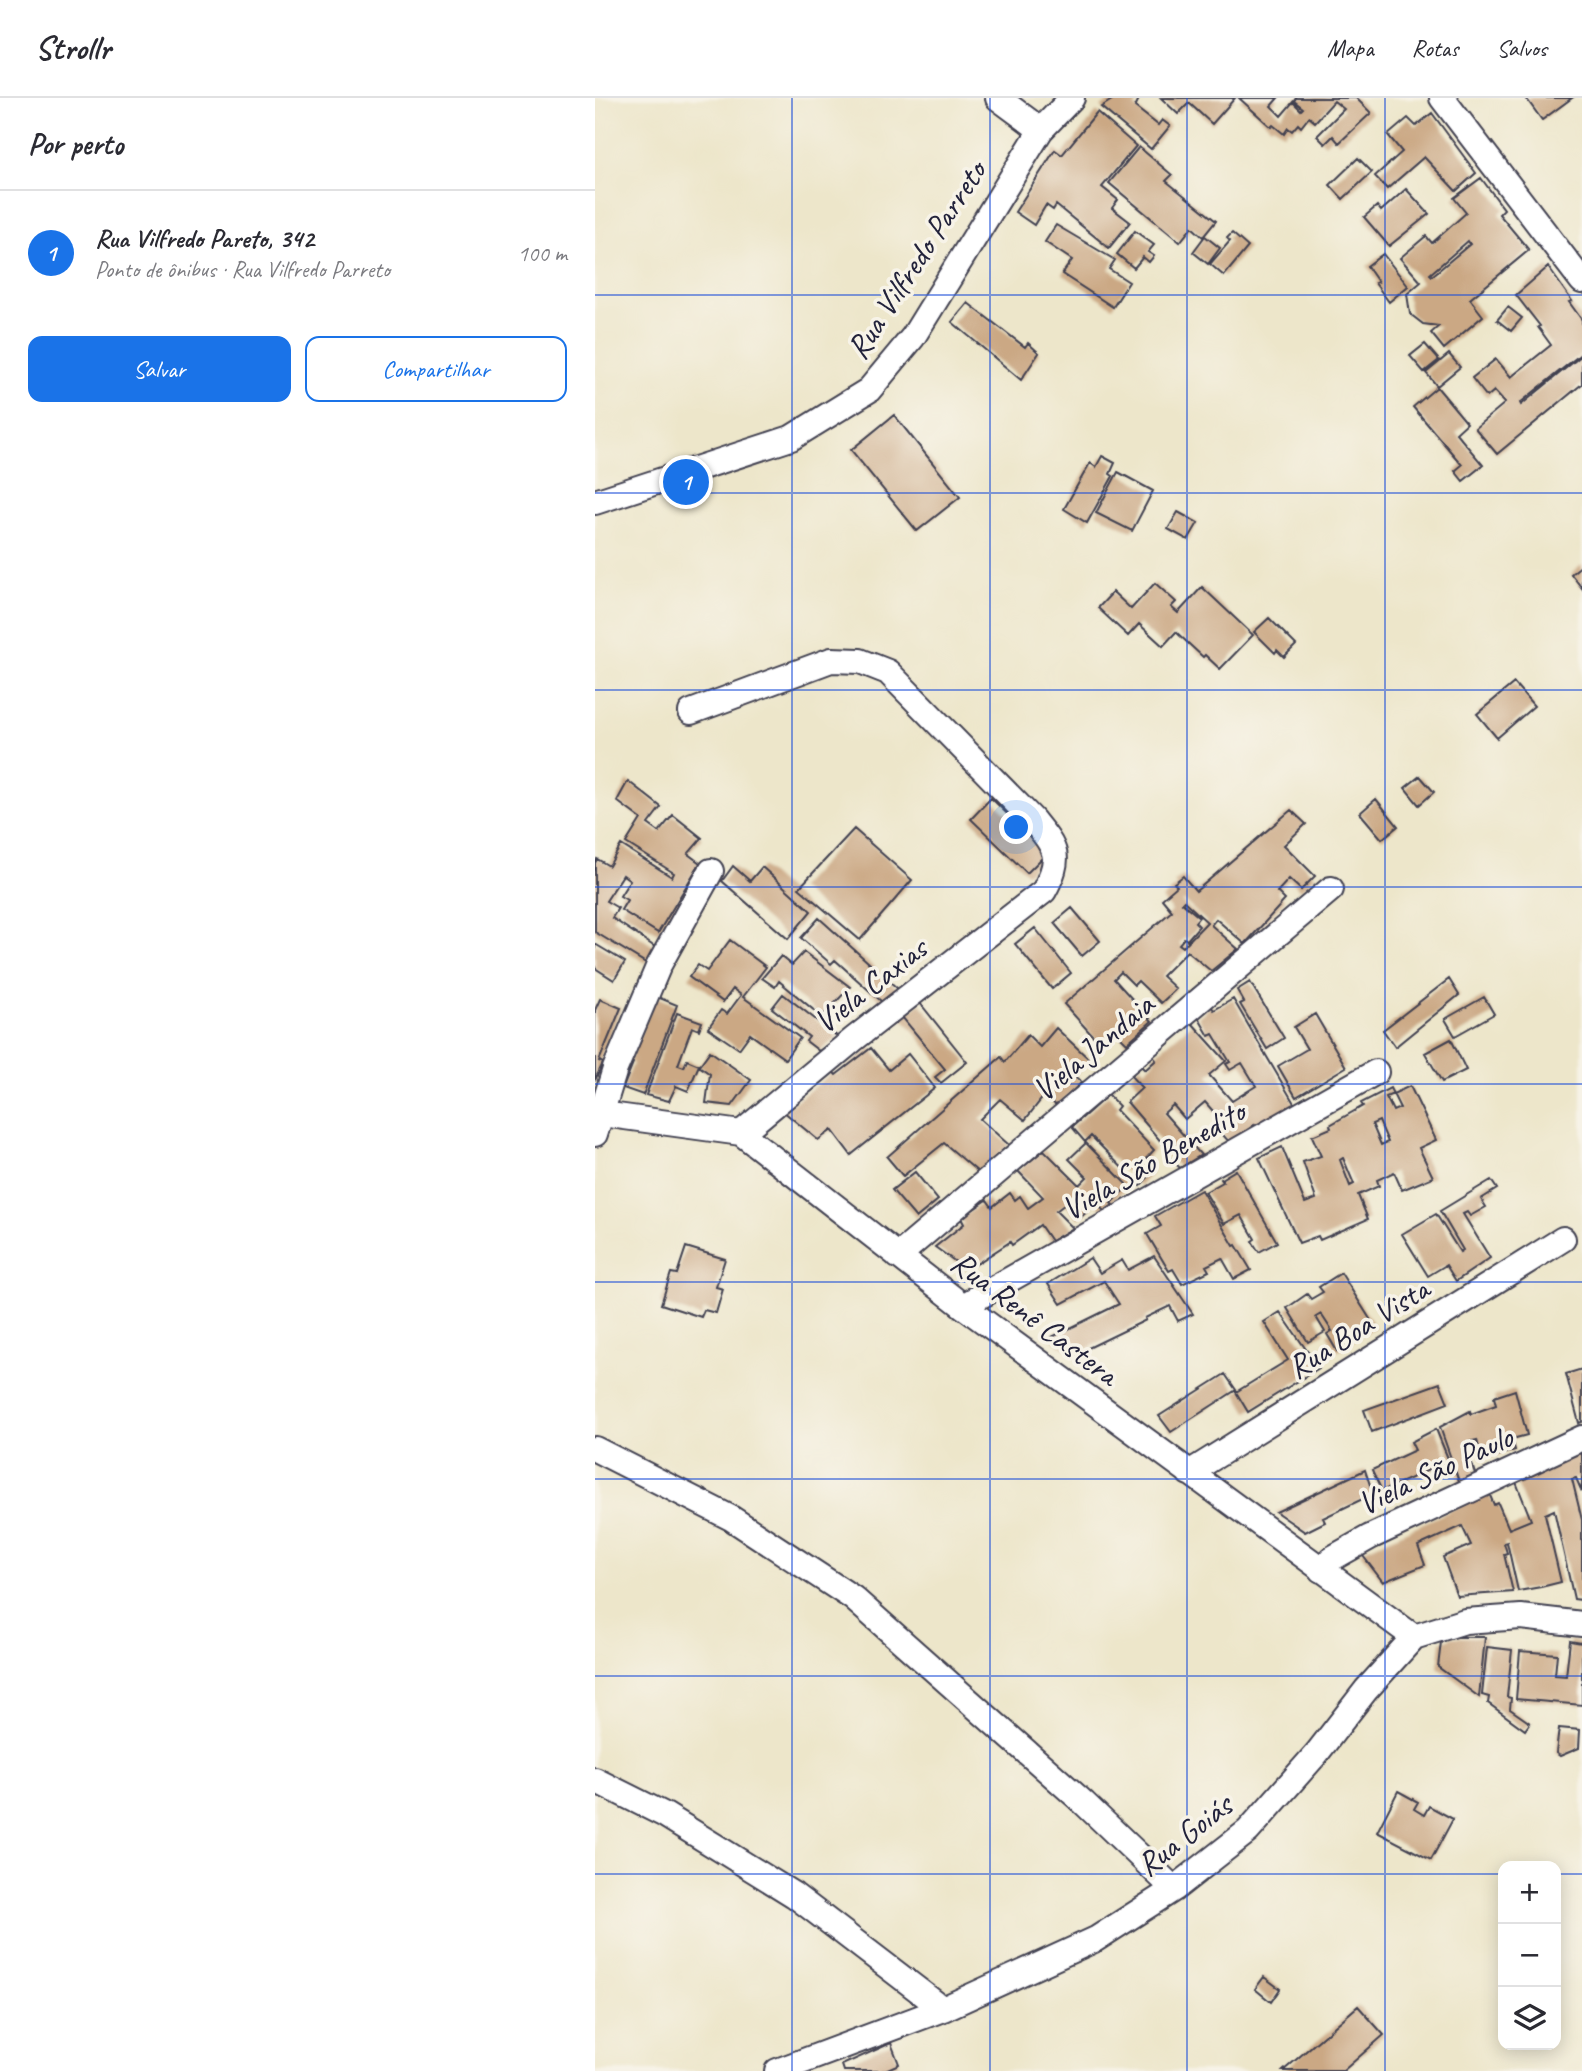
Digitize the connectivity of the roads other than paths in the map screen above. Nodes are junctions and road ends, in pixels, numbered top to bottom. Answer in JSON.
{"nodes":[{"id":1,"x":998,"y":98,"type":"edge"},
{"id":2,"x":1072,"y":98,"type":"edge"},
{"id":3,"x":1442,"y":98,"type":"edge"},
{"id":4,"x":1041,"y":130,"type":"junction"},
{"id":5,"x":1582,"y":281,"type":"edge"},
{"id":6,"x":595,"y":502,"type":"edge"},
{"id":7,"x":691,"y":712,"type":"dead end"},
{"id":8,"x":711,"y":871,"type":"dead end"},
{"id":9,"x":1331,"y":889,"type":"dead end"},
{"id":10,"x":1376,"y":1072,"type":"dead end"},
{"id":11,"x":597,"y":1120,"type":"edge"},
{"id":12,"x":741,"y":1133,"type":"junction"},
{"id":13,"x":1563,"y":1239,"type":"dead end"},
{"id":14,"x":898,"y":1256,"type":"junction"},
{"id":15,"x":963,"y":1306,"type":"junction"},
{"id":16,"x":1582,"y":1438,"type":"edge"},
{"id":17,"x":595,"y":1449,"type":"edge"},
{"id":18,"x":1189,"y":1473,"type":"junction"},
{"id":19,"x":1321,"y":1570,"type":"junction"},
{"id":20,"x":1582,"y":1624,"type":"edge"},
{"id":21,"x":1414,"y":1637,"type":"junction"},
{"id":22,"x":595,"y":1780,"type":"edge"},
{"id":23,"x":1174,"y":1889,"type":"junction"},
{"id":24,"x":943,"y":2009,"type":"junction"},
{"id":25,"x":777,"y":2071,"type":"edge"}],
"edges":[{"from":1,"to":4,"type":"street"},
{"from":2,"to":4,"type":"street","name":"Rua Vilfredo Parreto"},
{"from":3,"to":5,"type":"street"},
{"from":4,"to":6,"type":"street","name":"Rua Vilfredo Parreto"},
{"from":7,"to":12,"type":"street","name":"Viela Caxias"},
{"from":8,"to":11,"type":"street"},
{"from":9,"to":14,"type":"street","name":"Viela Jandaia"},
{"from":10,"to":15,"type":"street","name":"Viela São Benedito"},
{"from":11,"to":12,"type":"street","name":"Rua Renê Castera"},
{"from":12,"to":14,"type":"street","name":"Rua Renê Castera"},
{"from":13,"to":18,"type":"street","name":"Rua Boa Vista"},
{"from":14,"to":15,"type":"street","name":"Rua Renê Castera"},
{"from":15,"to":18,"type":"street","name":"Rua Renê Castera"},
{"from":16,"to":19,"type":"street","name":"Viela São Paulo"},
{"from":17,"to":23,"type":"street"},
{"from":18,"to":19,"type":"street","name":"Rua Renê Castera"},
{"from":19,"to":21,"type":"street","name":"Rua Renê Castera"},
{"from":20,"to":21,"type":"street"},
{"from":21,"to":23,"type":"street","name":"Rua Goiás"},
{"from":22,"to":24,"type":"street"},
{"from":23,"to":24,"type":"street","name":"Rua Goiás"},
{"from":24,"to":25,"type":"street","name":"Rua Goiás"}]}
